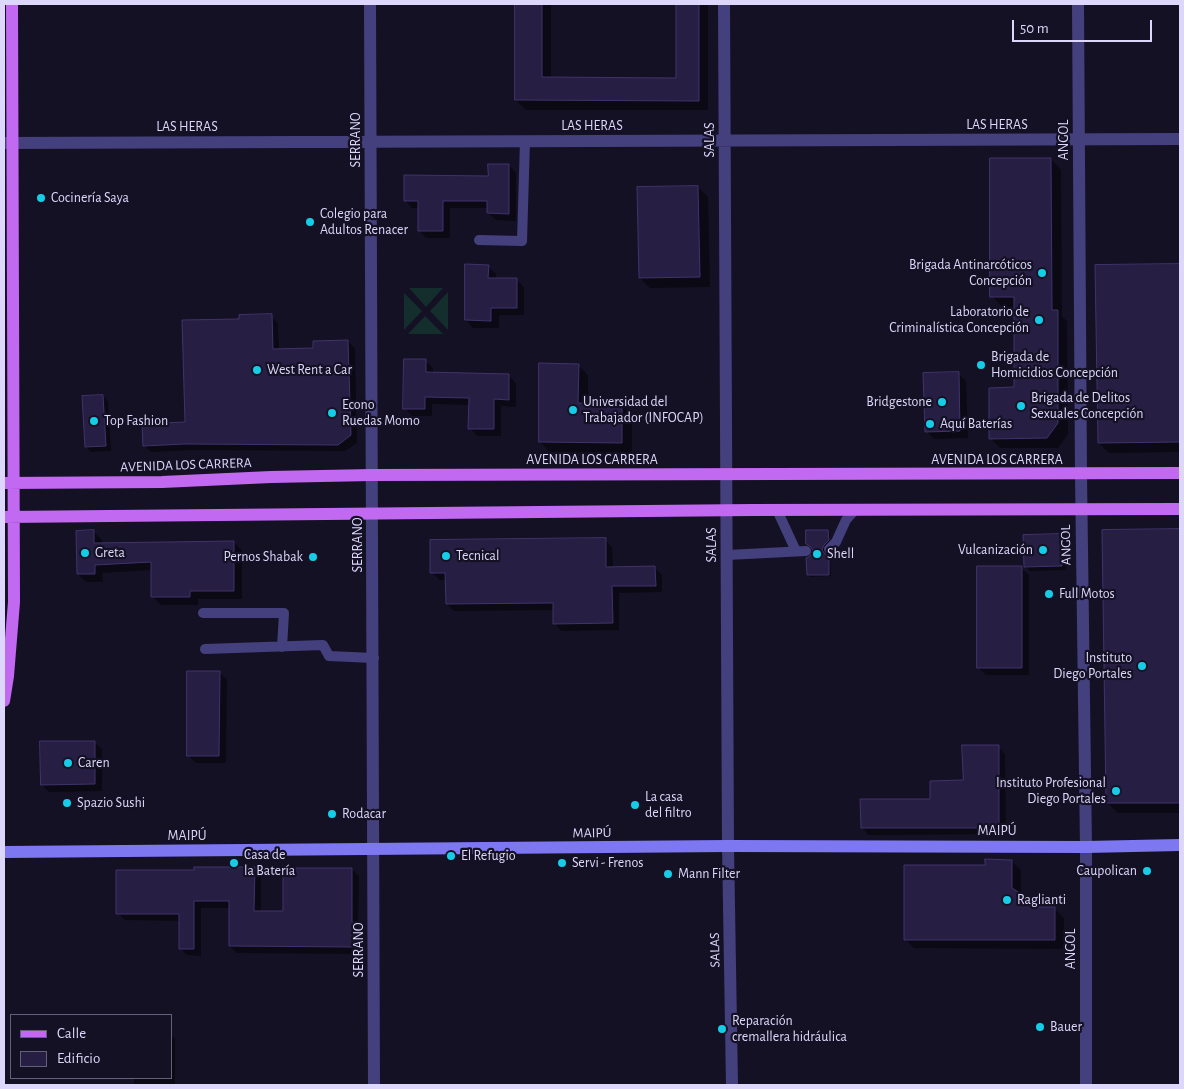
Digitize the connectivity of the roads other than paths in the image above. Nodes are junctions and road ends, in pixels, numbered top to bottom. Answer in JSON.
{"nodes":[{"id":1,"x":12,"y":4,"type":"edge"},
{"id":2,"x":370,"y":4,"type":"edge"},
{"id":3,"x":724,"y":4,"type":"edge"},
{"id":4,"x":1078,"y":4,"type":"edge"},
{"id":5,"x":1180,"y":139,"type":"edge"},
{"id":6,"x":1079,"y":140,"type":"junction"},
{"id":7,"x":524,"y":141,"type":"junction"},
{"id":8,"x":725,"y":141,"type":"junction"},
{"id":9,"x":371,"y":142,"type":"junction"},
{"id":10,"x":8,"y":143,"type":"edge"},
{"id":11,"x":479,"y":240,"type":"dead end"},
{"id":12,"x":1180,"y":473,"type":"edge"},
{"id":13,"x":727,"y":475,"type":"junction"},
{"id":14,"x":1081,"y":475,"type":"junction"},
{"id":15,"x":372,"y":476,"type":"junction"},
{"id":16,"x":9,"y":483,"type":"edge"},
{"id":17,"x":1180,"y":509,"type":"edge"},
{"id":18,"x":777,"y":510,"type":"junction"},
{"id":19,"x":855,"y":510,"type":"junction"},
{"id":20,"x":1081,"y":510,"type":"junction"},
{"id":21,"x":727,"y":511,"type":"junction"},
{"id":22,"x":373,"y":513,"type":"junction"},
{"id":23,"x":9,"y":516,"type":"edge"},
{"id":24,"x":829,"y":549,"type":"dead end"},
{"id":25,"x":727,"y":555,"type":"junction"},
{"id":26,"x":203,"y":613,"type":"dead end"},
{"id":27,"x":282,"y":647,"type":"junction"},
{"id":28,"x":205,"y":649,"type":"dead end"},
{"id":29,"x":374,"y":658,"type":"junction"},
{"id":30,"x":4,"y":701,"type":"edge"},
{"id":31,"x":1180,"y":845,"type":"edge"},
{"id":32,"x":728,"y":846,"type":"junction"},
{"id":33,"x":1086,"y":847,"type":"junction"},
{"id":34,"x":374,"y":850,"type":"junction"},
{"id":35,"x":4,"y":852,"type":"edge"},
{"id":36,"x":374,"y":1085,"type":"edge"},
{"id":37,"x":732,"y":1085,"type":"edge"},
{"id":38,"x":1086,"y":1085,"type":"edge"}],
"edges":[{"from":1,"to":10,"type":"main road"},
{"from":2,"to":9,"type":"street","name":"SERRANO"},
{"from":3,"to":8,"type":"street","name":"SALAS"},
{"from":4,"to":6,"type":"street","name":"ANGOL"},
{"from":5,"to":6,"type":"street","name":"LAS HERAS"},
{"from":6,"to":8,"type":"street","name":"LAS HERAS"},
{"from":6,"to":14,"type":"street","name":"ANGOL"},
{"from":7,"to":8,"type":"street","name":"LAS HERAS"},
{"from":7,"to":9,"type":"street","name":"LAS HERAS"},
{"from":7,"to":11,"type":"lane"},
{"from":8,"to":13,"type":"street","name":"SALAS"},
{"from":9,"to":10,"type":"street","name":"LAS HERAS"},
{"from":9,"to":15,"type":"street","name":"SERRANO"},
{"from":10,"to":16,"type":"main road"},
{"from":12,"to":14,"type":"main road","name":"AVENIDA LOS CARRERA"},
{"from":13,"to":14,"type":"main road","name":"AVENIDA LOS CARRERA"},
{"from":13,"to":15,"type":"main road","name":"AVENIDA LOS CARRERA"},
{"from":13,"to":21,"type":"street","name":"SALAS"},
{"from":14,"to":20,"type":"street","name":"ANGOL"},
{"from":15,"to":16,"type":"main road","name":"AVENIDA LOS CARRERA"},
{"from":15,"to":22,"type":"street","name":"SERRANO"},
{"from":16,"to":23,"type":"main road"},
{"from":17,"to":20,"type":"main road"},
{"from":18,"to":19,"type":"main road"},
{"from":18,"to":21,"type":"main road"},
{"from":18,"to":25,"type":"lane"},
{"from":19,"to":20,"type":"main road"},
{"from":19,"to":24,"type":"lane"},
{"from":20,"to":33,"type":"street","name":"ANGOL"},
{"from":21,"to":22,"type":"main road"},
{"from":21,"to":25,"type":"street","name":"SALAS"},
{"from":22,"to":23,"type":"main road"},
{"from":22,"to":29,"type":"street","name":"SERRANO"},
{"from":23,"to":30,"type":"main road"},
{"from":25,"to":32,"type":"street","name":"SALAS"},
{"from":26,"to":27,"type":"lane"},
{"from":27,"to":28,"type":"lane"},
{"from":27,"to":29,"type":"lane"},
{"from":29,"to":34,"type":"street","name":"SERRANO"},
{"from":31,"to":33,"type":"main road","name":"MAIPÚ"},
{"from":32,"to":33,"type":"main road","name":"MAIPÚ"},
{"from":32,"to":34,"type":"main road","name":"MAIPÚ"},
{"from":32,"to":37,"type":"street","name":"SALAS"},
{"from":33,"to":38,"type":"street","name":"ANGOL"},
{"from":34,"to":35,"type":"main road","name":"MAIPÚ"},
{"from":34,"to":36,"type":"street","name":"SERRANO"}]}
